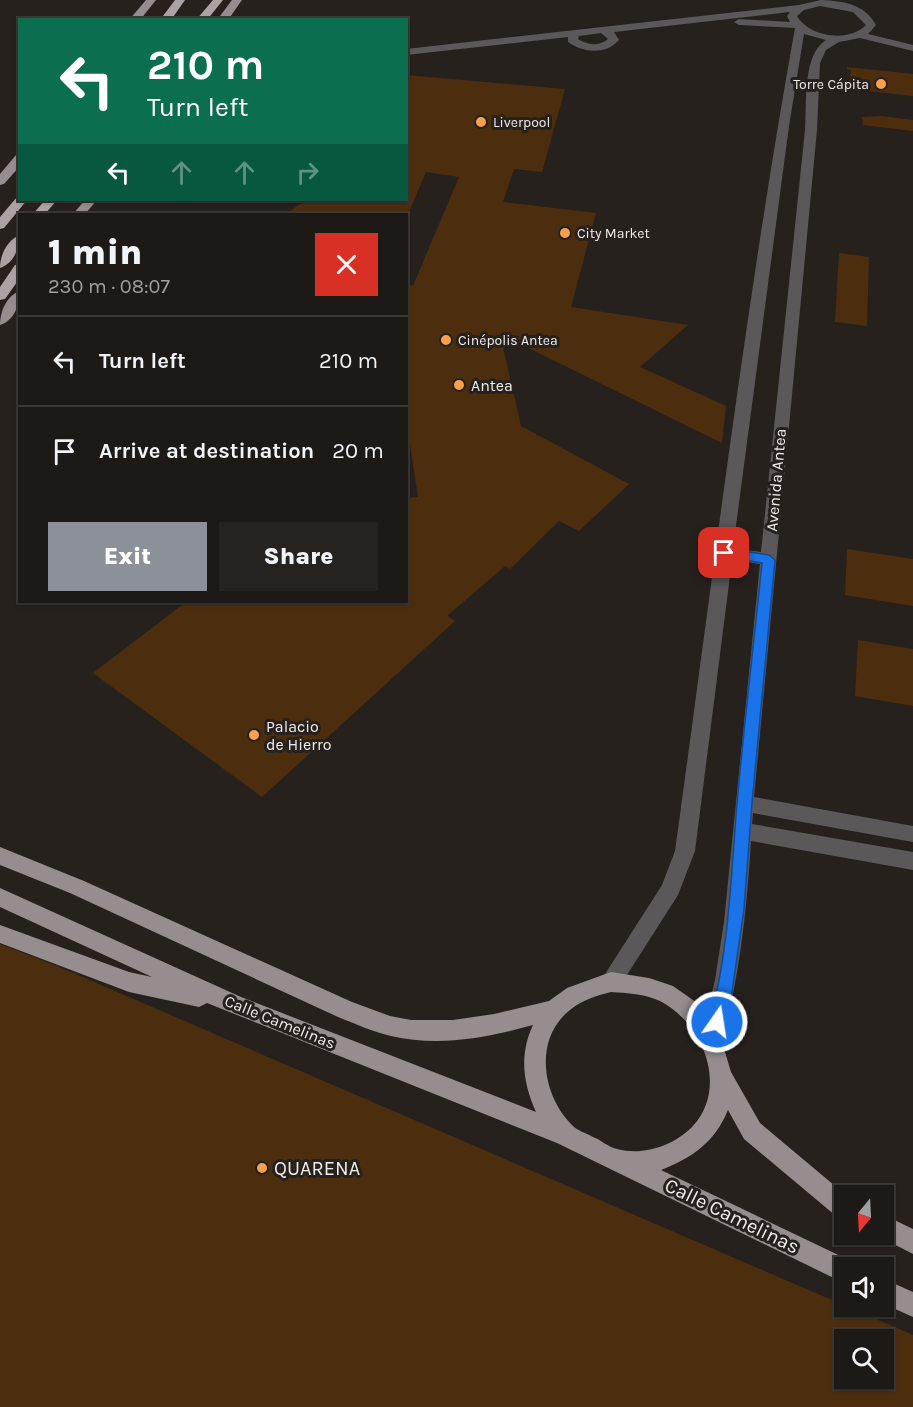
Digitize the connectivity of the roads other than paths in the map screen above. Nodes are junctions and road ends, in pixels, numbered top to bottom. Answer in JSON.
{"nodes":[{"id":1,"x":151,"y":0,"type":"edge"},
{"id":2,"x":164,"y":0,"type":"edge"},
{"id":3,"x":180,"y":0,"type":"edge"},
{"id":4,"x":206,"y":0,"type":"edge"},
{"id":5,"x":218,"y":0,"type":"edge"},
{"id":6,"x":237,"y":0,"type":"edge"},
{"id":7,"x":820,"y":2,"type":"edge"},
{"id":8,"x":845,"y":3,"type":"edge"},
{"id":9,"x":800,"y":8,"type":"junction"},
{"id":10,"x":136,"y":18,"type":"edge"},
{"id":11,"x":149,"y":18,"type":"edge"},
{"id":12,"x":166,"y":18,"type":"edge"},
{"id":13,"x":192,"y":18,"type":"edge"},
{"id":14,"x":203,"y":18,"type":"edge"},
{"id":15,"x":224,"y":18,"type":"edge"},
{"id":16,"x":697,"y":22,"type":"junction"},
{"id":17,"x":798,"y":27,"type":"junction"},
{"id":18,"x":601,"y":29,"type":"junction"},
{"id":19,"x":612,"y":35,"type":"junction"},
{"id":20,"x":859,"y":35,"type":"junction"},
{"id":21,"x":573,"y":36,"type":"junction"},
{"id":22,"x":838,"y":38,"type":"junction"},
{"id":23,"x":913,"y":48,"type":"edge"},
{"id":24,"x":408,"y":52,"type":"edge"},
{"id":25,"x":408,"y":60,"type":"edge"},
{"id":26,"x":797,"y":128,"type":"junction"},
{"id":27,"x":18,"y":160,"type":"edge"},
{"id":28,"x":0,"y":181,"type":"edge"},
{"id":29,"x":20,"y":201,"type":"edge"},
{"id":30,"x":50,"y":201,"type":"edge"},
{"id":31,"x":90,"y":201,"type":"edge"},
{"id":32,"x":40,"y":213,"type":"edge"},
{"id":33,"x":81,"y":213,"type":"edge"},
{"id":34,"x":0,"y":225,"type":"edge"},
{"id":35,"x":18,"y":242,"type":"edge"},
{"id":36,"x":0,"y":264,"type":"edge"},
{"id":37,"x":18,"y":271,"type":"edge"},
{"id":38,"x":0,"y":296,"type":"edge"},
{"id":39,"x":18,"y":298,"type":"edge"},
{"id":40,"x":0,"y":321,"type":"edge"},
{"id":41,"x":724,"y":553,"type":"junction"},
{"id":42,"x":769,"y":560,"type":"junction"},
{"id":43,"x":744,"y":803,"type":"junction"},
{"id":44,"x":742,"y":831,"type":"junction"},
{"id":45,"x":913,"y":834,"type":"edge"},
{"id":46,"x":0,"y":846,"type":"edge"},
{"id":47,"x":0,"y":856,"type":"edge"},
{"id":48,"x":913,"y":861,"type":"edge"},
{"id":49,"x":77,"y":887,"type":"junction"},
{"id":50,"x":0,"y":897,"type":"edge"},
{"id":51,"x":0,"y":934,"type":"edge"},
{"id":52,"x":611,"y":982,"type":"junction"},
{"id":53,"x":233,"y":1004,"type":"junction"},
{"id":54,"x":555,"y":1009,"type":"junction"},
{"id":55,"x":712,"y":1038,"type":"junction"},
{"id":56,"x":722,"y":1077,"type":"junction"},
{"id":57,"x":566,"y":1135,"type":"junction"},
{"id":58,"x":619,"y":1161,"type":"junction"},
{"id":59,"x":834,"y":1200,"type":"edge"},
{"id":60,"x":894,"y":1232,"type":"edge"},
{"id":61,"x":913,"y":1242,"type":"edge"},
{"id":62,"x":834,"y":1267,"type":"edge"},
{"id":63,"x":894,"y":1296,"type":"edge"},
{"id":64,"x":913,"y":1305,"type":"edge"}],
"edges":[{"from":1,"to":10,"type":"main road"},
{"from":2,"to":11,"type":"main road"},
{"from":3,"to":12,"type":"highway"},
{"from":4,"to":13,"type":"highway"},
{"from":5,"to":14,"type":"highway"},
{"from":6,"to":15,"type":"main road"},
{"from":7,"to":8,"type":"street"},
{"from":7,"to":9,"type":"street"},
{"from":8,"to":20,"type":"street"},
{"from":9,"to":16,"type":"street"},
{"from":9,"to":17,"type":"street","name":"Avenida Antea"},
{"from":16,"to":17,"type":"street"},
{"from":16,"to":18,"type":"street"},
{"from":16,"to":19,"type":"street"},
{"from":17,"to":22,"type":"street"},
{"from":17,"to":26,"type":"street","name":"Avenida Antea"},
{"from":18,"to":19,"type":"street"},
{"from":18,"to":21,"type":"street"},
{"from":19,"to":21,"type":"street"},
{"from":20,"to":22,"type":"street"},
{"from":20,"to":23,"type":"street"},
{"from":21,"to":24,"type":"street"},
{"from":21,"to":25,"type":"street"},
{"from":22,"to":26,"type":"street","name":"Avenida Antea"},
{"from":26,"to":41,"type":"street","name":"Avenida Antea"},
{"from":26,"to":42,"type":"street","name":"Avenida Antea"},
{"from":27,"to":28,"type":"main road"},
{"from":29,"to":34,"type":"highway"},
{"from":30,"to":32,"type":"highway"},
{"from":31,"to":33,"type":"main road"},
{"from":35,"to":36,"type":"highway"},
{"from":37,"to":38,"type":"highway"},
{"from":39,"to":40,"type":"main road"},
{"from":41,"to":42,"type":"street"},
{"from":41,"to":52,"type":"street","name":"Avenida Antea"},
{"from":42,"to":43,"type":"street","name":"Avenida Antea"},
{"from":43,"to":44,"type":"street","name":"Avenida Antea"},
{"from":43,"to":45,"type":"street"},
{"from":44,"to":48,"type":"street"},
{"from":44,"to":55,"type":"street","name":"Avenida Antea"},
{"from":46,"to":49,"type":"main road"},
{"from":47,"to":49,"type":"main road"},
{"from":49,"to":54,"type":"main road"},
{"from":50,"to":53,"type":"main road","name":"Calle Camelinas"},
{"from":51,"to":53,"type":"main road"},
{"from":52,"to":54,"type":"main road"},
{"from":52,"to":55,"type":"main road"},
{"from":53,"to":57,"type":"main road","name":"Calle Camelinas"},
{"from":54,"to":57,"type":"main road"},
{"from":55,"to":56,"type":"main road"},
{"from":56,"to":58,"type":"main road"},
{"from":56,"to":59,"type":"main road"},
{"from":57,"to":58,"type":"main road"},
{"from":58,"to":62,"type":"main road","name":"Calle Camelinas"},
{"from":60,"to":61,"type":"main road"},
{"from":63,"to":64,"type":"main road"}]}
